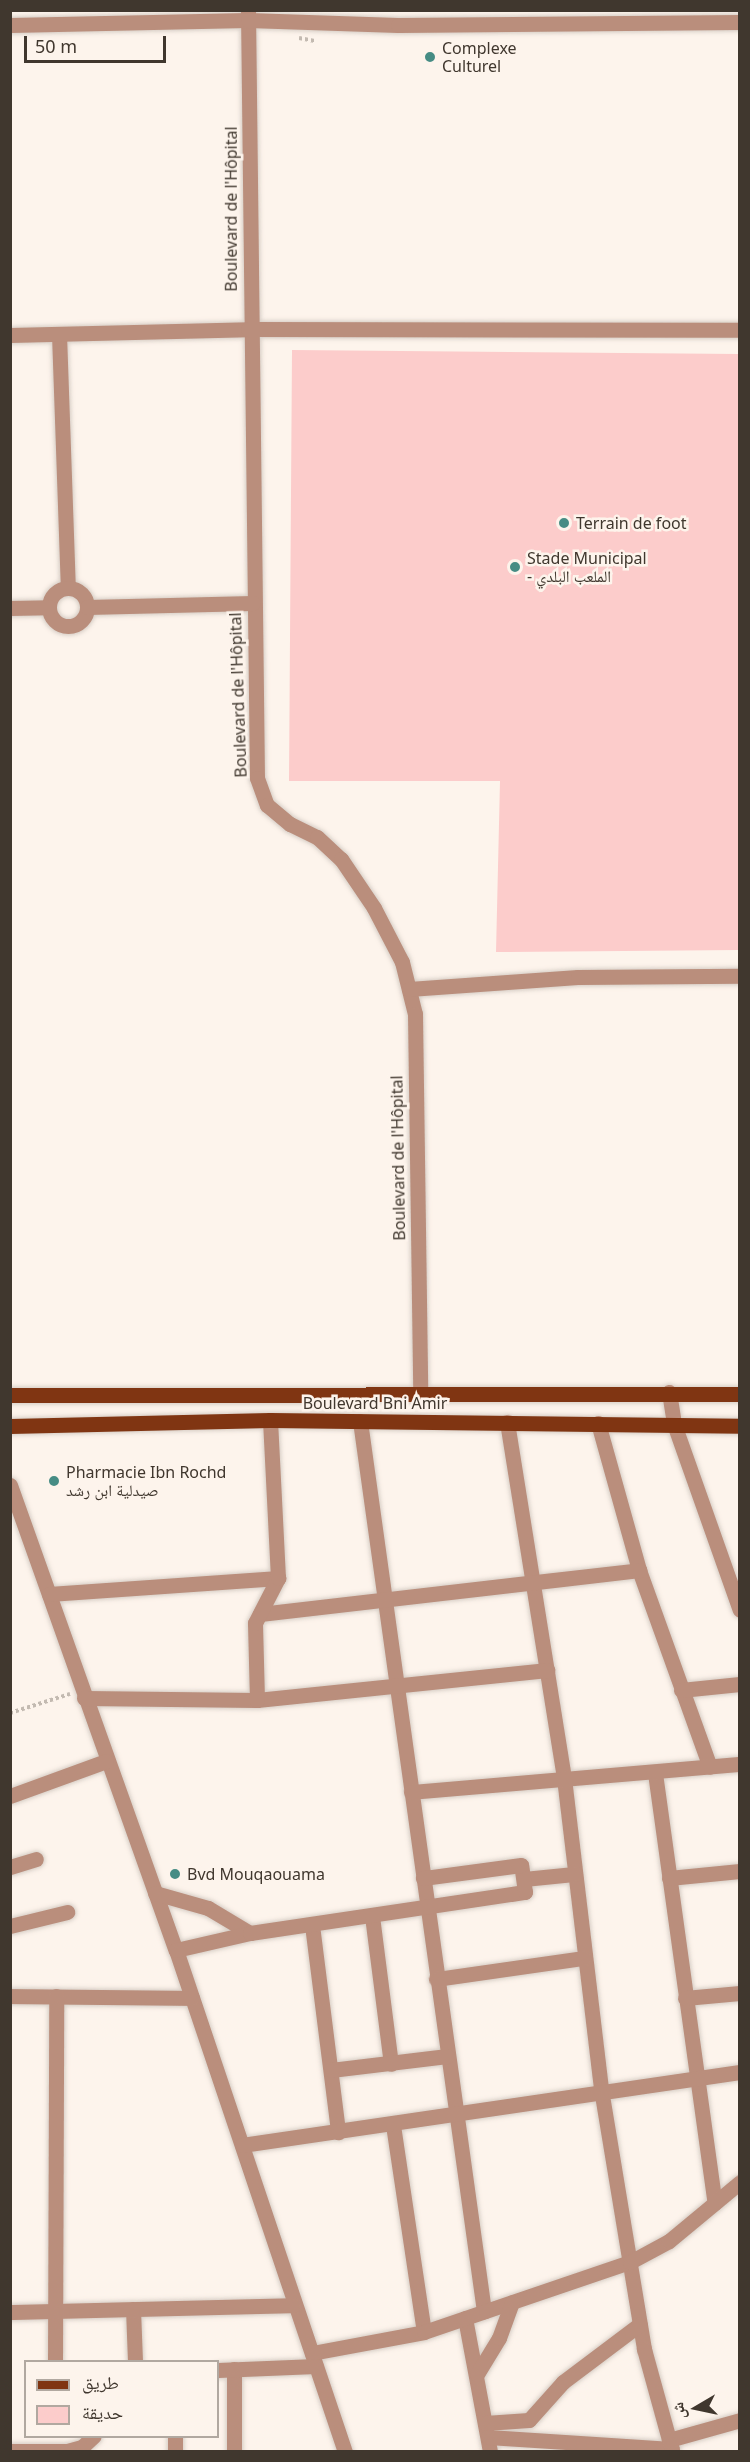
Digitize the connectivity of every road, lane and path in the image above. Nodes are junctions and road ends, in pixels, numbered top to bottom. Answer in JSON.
{"nodes":[{"id":1,"x":248,"y":15,"type":"edge"},
{"id":2,"x":740,"y":22,"type":"edge"},
{"id":3,"x":10,"y":25,"type":"edge"},
{"id":4,"x":248,"y":329,"type":"junction"},
{"id":5,"x":740,"y":330,"type":"edge"},
{"id":6,"x":59,"y":334,"type":"junction"},
{"id":7,"x":10,"y":335,"type":"edge"},
{"id":8,"x":68,"y":588,"type":"junction"},
{"id":9,"x":253,"y":603,"type":"junction"},
{"id":10,"x":49,"y":607,"type":"junction"},
{"id":11,"x":87,"y":607,"type":"junction"},
{"id":12,"x":10,"y":608,"type":"edge"},
{"id":13,"x":740,"y":976,"type":"edge"},
{"id":14,"x":409,"y":989,"type":"junction"},
{"id":15,"x":420,"y":1392,"type":"junction"},
{"id":16,"x":669,"y":1392,"type":"junction"},
{"id":17,"x":740,"y":1394,"type":"edge"},
{"id":18,"x":10,"y":1395,"type":"edge"},
{"id":19,"x":270,"y":1420,"type":"junction"},
{"id":20,"x":360,"y":1421,"type":"junction"},
{"id":21,"x":507,"y":1422,"type":"junction"},
{"id":22,"x":598,"y":1423,"type":"junction"},
{"id":23,"x":674,"y":1424,"type":"junction"},
{"id":24,"x":10,"y":1426,"type":"edge"},
{"id":25,"x":740,"y":1426,"type":"edge"},
{"id":26,"x":10,"y":1485,"type":"edge"},
{"id":27,"x":639,"y":1570,"type":"junction"},
{"id":28,"x":278,"y":1578,"type":"junction"},
{"id":29,"x":534,"y":1585,"type":"junction"},
{"id":30,"x":49,"y":1594,"type":"junction"},
{"id":31,"x":385,"y":1600,"type":"junction"},
{"id":32,"x":740,"y":1610,"type":"edge"},
{"id":33,"x":260,"y":1614,"type":"junction"},
{"id":34,"x":547,"y":1670,"type":"junction"},
{"id":35,"x":740,"y":1684,"type":"edge"},
{"id":36,"x":397,"y":1687,"type":"junction"},
{"id":37,"x":681,"y":1690,"type":"junction"},
{"id":38,"x":83,"y":1694,"type":"junction"},
{"id":39,"x":257,"y":1700,"type":"junction"},
{"id":40,"x":10,"y":1713,"type":"edge"},
{"id":41,"x":106,"y":1761,"type":"junction"},
{"id":42,"x":740,"y":1764,"type":"edge"},
{"id":43,"x":710,"y":1767,"type":"junction"},
{"id":44,"x":655,"y":1773,"type":"junction"},
{"id":45,"x":564,"y":1778,"type":"junction"},
{"id":46,"x":411,"y":1792,"type":"junction"},
{"id":47,"x":10,"y":1796,"type":"edge"},
{"id":48,"x":36,"y":1859,"type":"dead end"},
{"id":49,"x":10,"y":1866,"type":"edge"},
{"id":50,"x":740,"y":1871,"type":"edge"},
{"id":51,"x":574,"y":1874,"type":"junction"},
{"id":52,"x":423,"y":1878,"type":"junction"},
{"id":53,"x":669,"y":1878,"type":"junction"},
{"id":54,"x":524,"y":1879,"type":"junction"},
{"id":55,"x":155,"y":1893,"type":"junction"},
{"id":56,"x":428,"y":1908,"type":"junction"},
{"id":57,"x":67,"y":1912,"type":"dead end"},
{"id":58,"x":372,"y":1916,"type":"junction"},
{"id":59,"x":312,"y":1925,"type":"junction"},
{"id":60,"x":10,"y":1926,"type":"edge"},
{"id":61,"x":250,"y":1933,"type":"junction"},
{"id":62,"x":176,"y":1950,"type":"junction"},
{"id":63,"x":584,"y":1958,"type":"junction"},
{"id":64,"x":436,"y":1979,"type":"junction"},
{"id":65,"x":740,"y":1993,"type":"edge"},
{"id":66,"x":10,"y":1996,"type":"edge"},
{"id":67,"x":56,"y":1996,"type":"junction"},
{"id":68,"x":192,"y":1998,"type":"junction"},
{"id":69,"x":685,"y":1998,"type":"junction"},
{"id":70,"x":447,"y":2056,"type":"junction"},
{"id":71,"x":391,"y":2064,"type":"junction"},
{"id":72,"x":331,"y":2070,"type":"junction"},
{"id":73,"x":740,"y":2072,"type":"edge"},
{"id":74,"x":696,"y":2077,"type":"junction"},
{"id":75,"x":601,"y":2089,"type":"junction"},
{"id":76,"x":455,"y":2116,"type":"junction"},
{"id":77,"x":393,"y":2125,"type":"junction"},
{"id":78,"x":338,"y":2132,"type":"junction"},
{"id":79,"x":242,"y":2145,"type":"junction"},
{"id":80,"x":740,"y":2182,"type":"edge"},
{"id":81,"x":715,"y":2203,"type":"junction"},
{"id":82,"x":630,"y":2262,"type":"junction"},
{"id":83,"x":512,"y":2302,"type":"junction"},
{"id":84,"x":293,"y":2305,"type":"junction"},
{"id":85,"x":133,"y":2309,"type":"junction"},
{"id":86,"x":484,"y":2311,"type":"junction"},
{"id":87,"x":10,"y":2312,"type":"edge"},
{"id":88,"x":55,"y":2312,"type":"junction"},
{"id":89,"x":465,"y":2318,"type":"junction"},
{"id":90,"x":640,"y":2324,"type":"junction"},
{"id":91,"x":424,"y":2332,"type":"junction"},
{"id":92,"x":56,"y":2360,"type":"edge"},
{"id":93,"x":135,"y":2360,"type":"edge"},
{"id":94,"x":314,"y":2360,"type":"junction"},
{"id":95,"x":234,"y":2369,"type":"junction"},
{"id":96,"x":219,"y":2370,"type":"edge"},
{"id":97,"x":477,"y":2374,"type":"junction"},
{"id":98,"x":740,"y":2420,"type":"edge"},
{"id":99,"x":488,"y":2437,"type":"edge"},
{"id":100,"x":92,"y":2438,"type":"edge"},
{"id":101,"x":672,"y":2447,"type":"edge"},
{"id":102,"x":10,"y":2451,"type":"edge"},
{"id":103,"x":234,"y":2451,"type":"edge"},
{"id":104,"x":345,"y":2451,"type":"edge"}],
"edges":[{"from":1,"to":2,"type":"street"},
{"from":1,"to":3,"type":"street"},
{"from":1,"to":4,"type":"street","name":"Boulevard de l'Hôpital"},
{"from":4,"to":5,"type":"street"},
{"from":4,"to":6,"type":"street"},
{"from":4,"to":9,"type":"street","name":"Boulevard de l'Hôpital"},
{"from":6,"to":7,"type":"street"},
{"from":6,"to":8,"type":"street"},
{"from":8,"to":10,"type":"street"},
{"from":8,"to":11,"type":"street"},
{"from":9,"to":11,"type":"street"},
{"from":9,"to":14,"type":"street","name":"Boulevard de l'Hôpital"},
{"from":10,"to":11,"type":"street"},
{"from":10,"to":12,"type":"street"},
{"from":13,"to":14,"type":"street"},
{"from":14,"to":15,"type":"street","name":"Boulevard de l'Hôpital"},
{"from":15,"to":16,"type":"main road","name":"Boulevard Bni Amir"},
{"from":15,"to":18,"type":"main road","name":"Boulevard Bni Amir"},
{"from":16,"to":17,"type":"main road","name":"Boulevard Bni Amir"},
{"from":16,"to":23,"type":"street"},
{"from":19,"to":20,"type":"main road","name":"Boulevard Bni Amir"},
{"from":19,"to":24,"type":"main road","name":"Boulevard Bni Amir"},
{"from":19,"to":28,"type":"street"},
{"from":20,"to":21,"type":"main road","name":"Boulevard Bni Amir"},
{"from":20,"to":31,"type":"street"},
{"from":21,"to":22,"type":"main road","name":"Boulevard Bni Amir"},
{"from":21,"to":29,"type":"street"},
{"from":22,"to":23,"type":"main road","name":"Boulevard Bni Amir"},
{"from":22,"to":27,"type":"street"},
{"from":23,"to":25,"type":"main road","name":"Boulevard Bni Amir"},
{"from":23,"to":32,"type":"street"},
{"from":26,"to":30,"type":"street"},
{"from":27,"to":29,"type":"street"},
{"from":27,"to":37,"type":"street"},
{"from":28,"to":30,"type":"street"},
{"from":28,"to":33,"type":"street"},
{"from":29,"to":31,"type":"street"},
{"from":29,"to":34,"type":"street"},
{"from":30,"to":38,"type":"street"},
{"from":31,"to":33,"type":"street"},
{"from":31,"to":36,"type":"street"},
{"from":33,"to":39,"type":"street"},
{"from":34,"to":36,"type":"street"},
{"from":34,"to":45,"type":"street"},
{"from":35,"to":37,"type":"street"},
{"from":36,"to":39,"type":"street"},
{"from":36,"to":46,"type":"street"},
{"from":37,"to":43,"type":"street"},
{"from":38,"to":39,"type":"street"},
{"from":38,"to":40,"type":"path"},
{"from":38,"to":41,"type":"street"},
{"from":41,"to":47,"type":"street"},
{"from":41,"to":55,"type":"street"},
{"from":42,"to":43,"type":"street"},
{"from":43,"to":44,"type":"street"},
{"from":44,"to":45,"type":"street"},
{"from":44,"to":53,"type":"street"},
{"from":45,"to":46,"type":"street"},
{"from":45,"to":51,"type":"street"},
{"from":46,"to":52,"type":"street"},
{"from":48,"to":49,"type":"street"},
{"from":50,"to":53,"type":"street"},
{"from":51,"to":54,"type":"street"},
{"from":51,"to":63,"type":"street"},
{"from":52,"to":54,"type":"street"},
{"from":52,"to":56,"type":"street"},
{"from":53,"to":69,"type":"street"},
{"from":54,"to":56,"type":"street"},
{"from":55,"to":61,"type":"street"},
{"from":55,"to":62,"type":"street"},
{"from":56,"to":58,"type":"street"},
{"from":56,"to":64,"type":"street"},
{"from":57,"to":60,"type":"street"},
{"from":58,"to":59,"type":"street"},
{"from":58,"to":71,"type":"street"},
{"from":59,"to":61,"type":"street"},
{"from":59,"to":72,"type":"street"},
{"from":61,"to":62,"type":"street"},
{"from":62,"to":68,"type":"street"},
{"from":63,"to":64,"type":"street"},
{"from":63,"to":75,"type":"street"},
{"from":64,"to":70,"type":"street"},
{"from":65,"to":69,"type":"street"},
{"from":66,"to":67,"type":"street"},
{"from":67,"to":68,"type":"street"},
{"from":67,"to":88,"type":"street"},
{"from":68,"to":79,"type":"street"},
{"from":69,"to":74,"type":"street"},
{"from":70,"to":71,"type":"street"},
{"from":70,"to":76,"type":"street"},
{"from":71,"to":72,"type":"street"},
{"from":72,"to":78,"type":"street"},
{"from":73,"to":74,"type":"street"},
{"from":74,"to":75,"type":"street"},
{"from":74,"to":81,"type":"street"},
{"from":75,"to":76,"type":"street"},
{"from":75,"to":82,"type":"street"},
{"from":76,"to":77,"type":"street"},
{"from":76,"to":86,"type":"street"},
{"from":77,"to":78,"type":"street"},
{"from":77,"to":91,"type":"street"},
{"from":78,"to":79,"type":"street"},
{"from":79,"to":84,"type":"street"},
{"from":80,"to":81,"type":"street"},
{"from":81,"to":82,"type":"street"},
{"from":82,"to":83,"type":"street"},
{"from":82,"to":90,"type":"street"},
{"from":83,"to":86,"type":"street"},
{"from":83,"to":97,"type":"street"},
{"from":84,"to":85,"type":"street"},
{"from":84,"to":94,"type":"street"},
{"from":85,"to":88,"type":"street"},
{"from":85,"to":93,"type":"street"},
{"from":86,"to":89,"type":"street"},
{"from":87,"to":88,"type":"street"},
{"from":88,"to":92,"type":"street"},
{"from":89,"to":91,"type":"street"},
{"from":89,"to":97,"type":"street"},
{"from":90,"to":99,"type":"street"},
{"from":90,"to":101,"type":"street"},
{"from":91,"to":94,"type":"street"},
{"from":94,"to":95,"type":"street"},
{"from":94,"to":104,"type":"street"},
{"from":95,"to":96,"type":"street"},
{"from":95,"to":103,"type":"street"},
{"from":97,"to":99,"type":"street"},
{"from":98,"to":101,"type":"street"},
{"from":99,"to":101,"type":"street"},
{"from":100,"to":102,"type":"street"}]}
